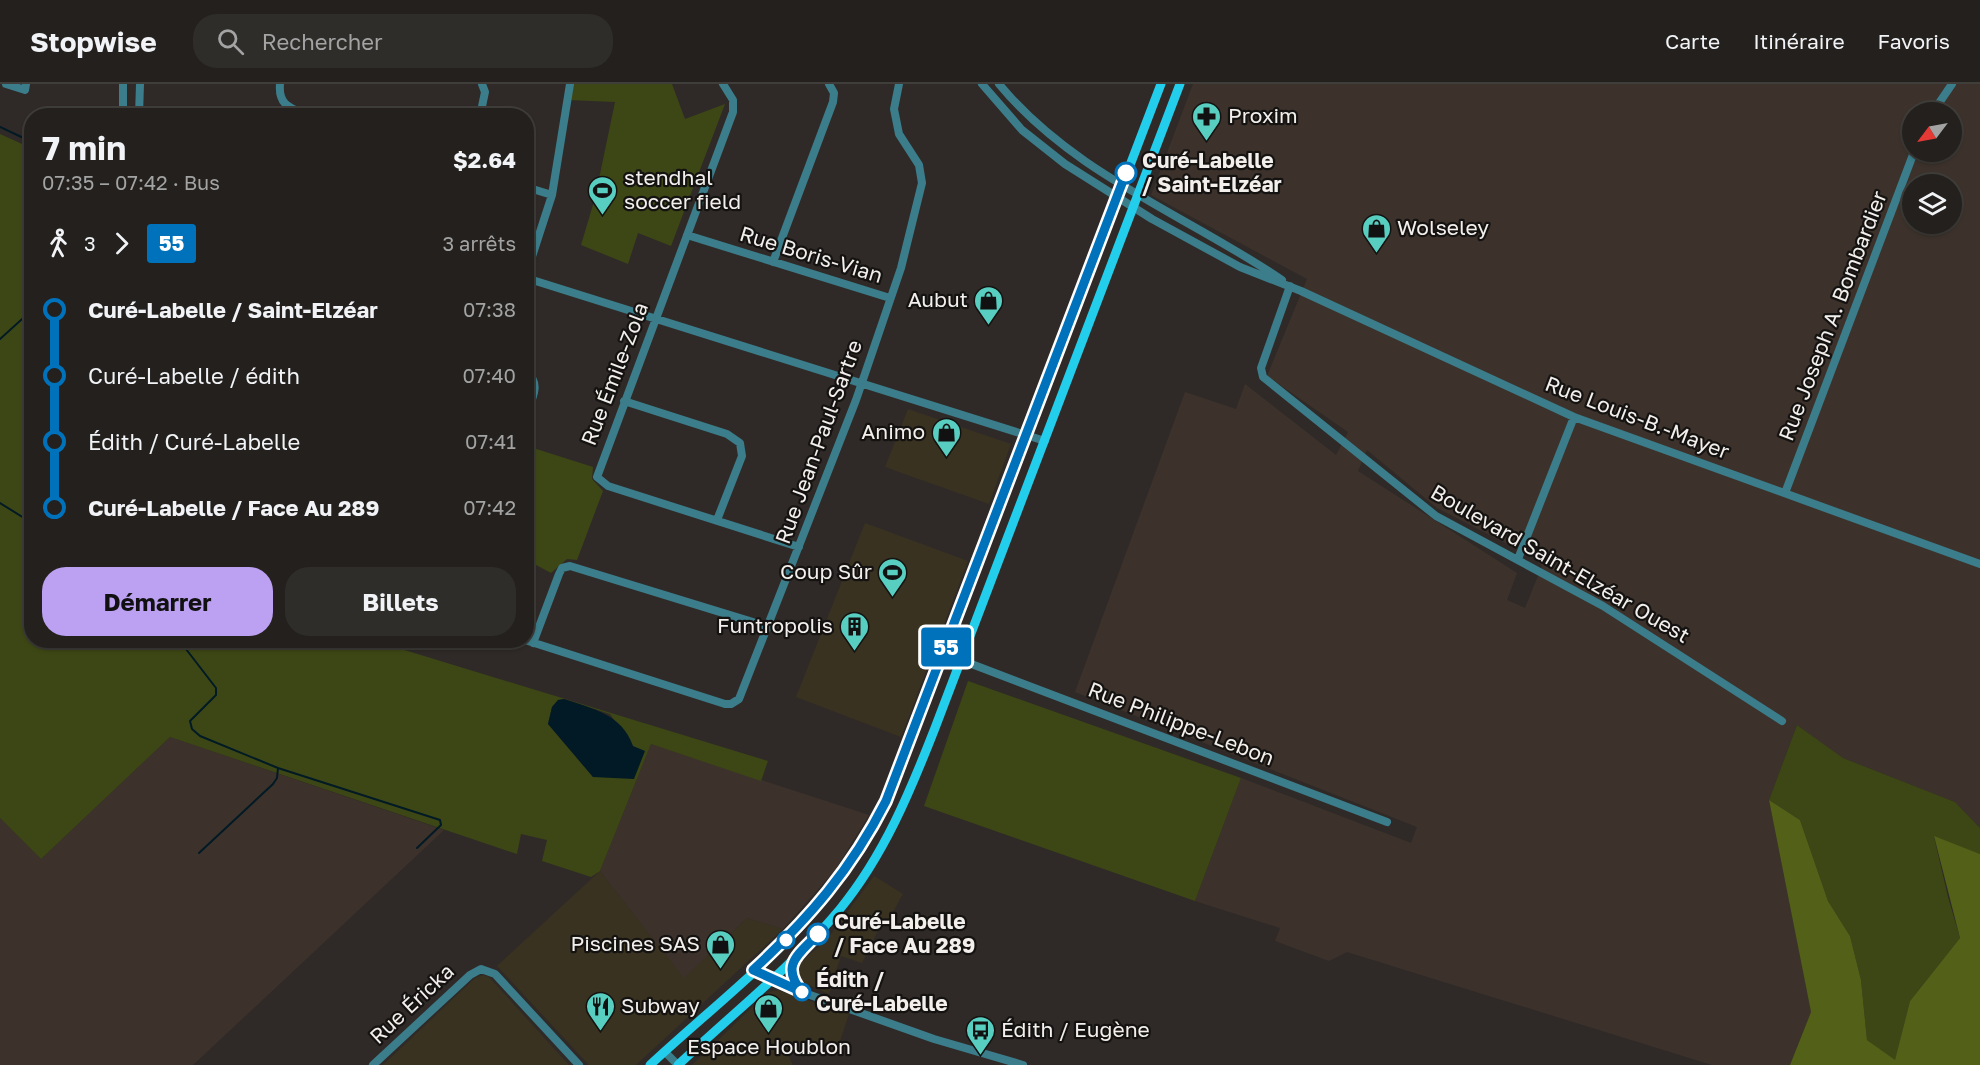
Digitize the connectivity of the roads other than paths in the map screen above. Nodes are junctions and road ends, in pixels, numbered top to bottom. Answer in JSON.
{"nodes":[{"id":1,"x":6,"y":84,"type":"edge"},
{"id":2,"x":26,"y":84,"type":"edge"},
{"id":3,"x":123,"y":84,"type":"edge"},
{"id":4,"x":140,"y":84,"type":"edge"},
{"id":5,"x":280,"y":84,"type":"edge"},
{"id":6,"x":482,"y":84,"type":"edge"},
{"id":7,"x":570,"y":84,"type":"edge"},
{"id":8,"x":723,"y":84,"type":"edge"},
{"id":9,"x":829,"y":84,"type":"edge"},
{"id":10,"x":899,"y":84,"type":"edge"},
{"id":11,"x":982,"y":84,"type":"edge"},
{"id":12,"x":999,"y":84,"type":"edge"},
{"id":13,"x":1161,"y":84,"type":"edge"},
{"id":14,"x":1180,"y":84,"type":"edge"},
{"id":15,"x":1952,"y":84,"type":"edge"},
{"id":16,"x":1940,"y":102,"type":"edge"},
{"id":17,"x":123,"y":108,"type":"edge"},
{"id":18,"x":139,"y":108,"type":"edge"},
{"id":19,"x":291,"y":108,"type":"edge"},
{"id":20,"x":482,"y":108,"type":"edge"},
{"id":21,"x":1910,"y":162,"type":"edge"},
{"id":22,"x":1122,"y":185,"type":"junction"},
{"id":23,"x":534,"y":189,"type":"edge"},
{"id":24,"x":552,"y":195,"type":"junction"},
{"id":25,"x":1139,"y":195,"type":"junction"},
{"id":26,"x":1117,"y":198,"type":"junction"},
{"id":27,"x":1134,"y":208,"type":"junction"},
{"id":28,"x":687,"y":235,"type":"junction"},
{"id":29,"x":534,"y":252,"type":"edge"},
{"id":30,"x":773,"y":262,"type":"junction"},
{"id":31,"x":534,"y":280,"type":"edge"},
{"id":32,"x":1290,"y":286,"type":"junction"},
{"id":33,"x":890,"y":298,"type":"junction"},
{"id":34,"x":656,"y":319,"type":"junction"},
{"id":35,"x":862,"y":383,"type":"junction"},
{"id":36,"x":624,"y":400,"type":"junction"},
{"id":37,"x":1574,"y":417,"type":"junction"},
{"id":38,"x":1027,"y":435,"type":"junction"},
{"id":39,"x":1045,"y":441,"type":"junction"},
{"id":40,"x":1785,"y":493,"type":"junction"},
{"id":41,"x":717,"y":520,"type":"junction"},
{"id":42,"x":799,"y":547,"type":"junction"},
{"id":43,"x":1518,"y":559,"type":"junction"},
{"id":44,"x":1980,"y":564,"type":"edge"},
{"id":45,"x":769,"y":627,"type":"junction"},
{"id":46,"x":534,"y":630,"type":"edge"},
{"id":47,"x":534,"y":644,"type":"edge"},
{"id":48,"x":961,"y":660,"type":"junction"},
{"id":49,"x":1782,"y":721,"type":"dead end"},
{"id":50,"x":1387,"y":822,"type":"dead end"},
{"id":51,"x":796,"y":956,"type":"junction"},
{"id":52,"x":753,"y":970,"type":"junction"},
{"id":53,"x":771,"y":980,"type":"junction"},
{"id":54,"x":802,"y":992,"type":"junction"},
{"id":55,"x":664,"y":1052,"type":"junction"},
{"id":56,"x":994,"y":1061,"type":"edge"},
{"id":57,"x":374,"y":1065,"type":"edge"},
{"id":58,"x":579,"y":1065,"type":"edge"},
{"id":59,"x":650,"y":1065,"type":"edge"},
{"id":60,"x":678,"y":1065,"type":"edge"},
{"id":61,"x":1023,"y":1065,"type":"edge"}],
"edges":[{"from":1,"to":2,"type":"street"},
{"from":3,"to":17,"type":"street"},
{"from":4,"to":18,"type":"street"},
{"from":5,"to":19,"type":"street"},
{"from":6,"to":20,"type":"street"},
{"from":7,"to":24,"type":"street"},
{"from":8,"to":28,"type":"street","name":"Rue Émile-Zola"},
{"from":9,"to":30,"type":"street"},
{"from":10,"to":33,"type":"street","name":"Rue Jean-Paul-Sartre"},
{"from":11,"to":26,"type":"street"},
{"from":12,"to":22,"type":"street"},
{"from":13,"to":22,"type":"main road"},
{"from":14,"to":25,"type":"main road"},
{"from":15,"to":16,"type":"street"},
{"from":21,"to":40,"type":"street","name":"Rue Joseph A. Bombardier"},
{"from":22,"to":25,"type":"street"},
{"from":22,"to":26,"type":"main road"},
{"from":23,"to":24,"type":"street"},
{"from":24,"to":29,"type":"street"},
{"from":25,"to":27,"type":"main road"},
{"from":25,"to":32,"type":"street","name":"Rue Louis-B.-Mayer"},
{"from":26,"to":27,"type":"street"},
{"from":26,"to":38,"type":"main road"},
{"from":27,"to":32,"type":"street","name":"Rue Louis-B.-Mayer"},
{"from":27,"to":39,"type":"main road"},
{"from":28,"to":30,"type":"street","name":"Rue Boris-Vian"},
{"from":28,"to":34,"type":"street","name":"Rue Émile-Zola"},
{"from":30,"to":33,"type":"street","name":"Rue Boris-Vian"},
{"from":31,"to":34,"type":"street"},
{"from":32,"to":37,"type":"street","name":"Rue Louis-B.-Mayer"},
{"from":32,"to":43,"type":"street","name":"Boulevard Saint-Elzéar Ouest"},
{"from":33,"to":35,"type":"street","name":"Rue Jean-Paul-Sartre"},
{"from":34,"to":35,"type":"street"},
{"from":34,"to":36,"type":"street","name":"Rue Émile-Zola"},
{"from":35,"to":38,"type":"street"},
{"from":35,"to":42,"type":"street","name":"Rue Jean-Paul-Sartre"},
{"from":36,"to":41,"type":"street"},
{"from":36,"to":41,"type":"street","name":"Rue Émile-Zola"},
{"from":37,"to":40,"type":"street","name":"Rue Louis-B.-Mayer"},
{"from":37,"to":43,"type":"street"},
{"from":38,"to":39,"type":"street"},
{"from":38,"to":52,"type":"main road"},
{"from":39,"to":48,"type":"main road"},
{"from":40,"to":44,"type":"street","name":"Rue Louis-B.-Mayer"},
{"from":41,"to":42,"type":"street","name":"Rue Émile-Zola"},
{"from":42,"to":45,"type":"street","name":"Rue Jean-Paul-Sartre"},
{"from":43,"to":49,"type":"street","name":"Boulevard Saint-Elzéar Ouest"},
{"from":45,"to":46,"type":"street"},
{"from":45,"to":47,"type":"street","name":"Rue Jean-Paul-Sartre"},
{"from":48,"to":50,"type":"street","name":"Rue Philippe-Lebon"},
{"from":48,"to":51,"type":"main road"},
{"from":51,"to":53,"type":"main road"},
{"from":51,"to":54,"type":"main road"},
{"from":52,"to":53,"type":"street"},
{"from":52,"to":55,"type":"main road"},
{"from":53,"to":54,"type":"street"},
{"from":53,"to":60,"type":"main road"},
{"from":54,"to":56,"type":"street"},
{"from":55,"to":59,"type":"main road"},
{"from":55,"to":60,"type":"street"},
{"from":56,"to":61,"type":"street"},
{"from":57,"to":58,"type":"street","name":"Rue Éricka"}]}
